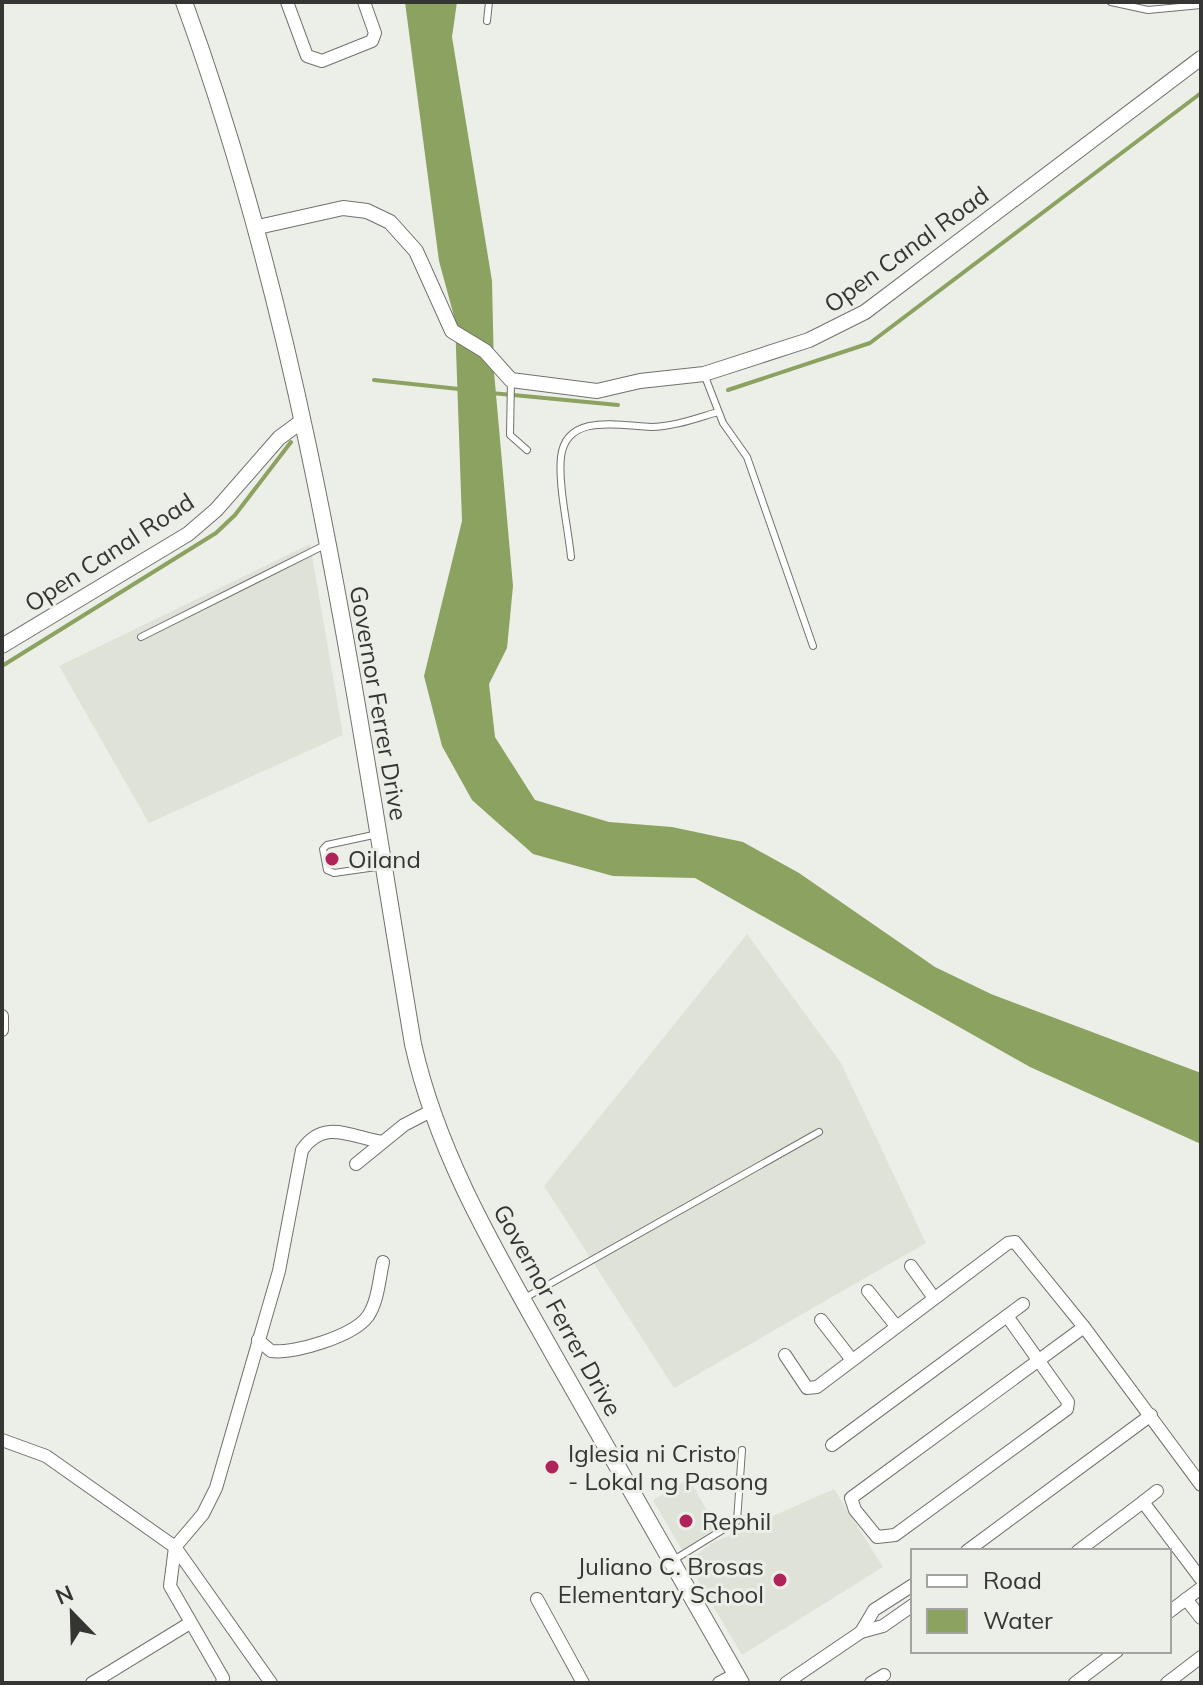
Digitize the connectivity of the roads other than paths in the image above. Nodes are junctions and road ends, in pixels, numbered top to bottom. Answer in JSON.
{"nodes":[{"id":1,"x":184,"y":2,"type":"edge"},
{"id":2,"x":287,"y":2,"type":"edge"},
{"id":3,"x":364,"y":2,"type":"edge"},
{"id":4,"x":489,"y":2,"type":"edge"},
{"id":5,"x":1111,"y":2,"type":"edge"},
{"id":6,"x":1201,"y":5,"type":"edge"},
{"id":7,"x":487,"y":21,"type":"dead end"},
{"id":8,"x":1201,"y":58,"type":"edge"},
{"id":9,"x":258,"y":227,"type":"junction"},
{"id":10,"x":704,"y":374,"type":"junction"},
{"id":11,"x":511,"y":380,"type":"junction"},
{"id":12,"x":718,"y":412,"type":"junction"},
{"id":13,"x":302,"y":421,"type":"junction"},
{"id":14,"x":527,"y":450,"type":"dead end"},
{"id":15,"x":327,"y":544,"type":"junction"},
{"id":16,"x":571,"y":557,"type":"dead end"},
{"id":17,"x":141,"y":637,"type":"dead end"},
{"id":18,"x":2,"y":646,"type":"edge"},
{"id":19,"x":813,"y":646,"type":"dead end"},
{"id":20,"x":378,"y":834,"type":"junction"},
{"id":21,"x":383,"y":866,"type":"junction"},
{"id":22,"x":2,"y":1016,"type":"edge"},
{"id":23,"x":2,"y":1030,"type":"edge"},
{"id":24,"x":431,"y":1111,"type":"junction"},
{"id":25,"x":819,"y":1132,"type":"dead end"},
{"id":26,"x":382,"y":1142,"type":"junction"},
{"id":27,"x":356,"y":1164,"type":"dead end"},
{"id":28,"x":383,"y":1262,"type":"dead end"},
{"id":29,"x":911,"y":1266,"type":"dead end"},
{"id":30,"x":868,"y":1291,"type":"dead end"},
{"id":31,"x":934,"y":1298,"type":"junction"},
{"id":32,"x":522,"y":1299,"type":"junction"},
{"id":33,"x":1023,"y":1304,"type":"dead end"},
{"id":34,"x":1007,"y":1316,"type":"junction"},
{"id":35,"x":821,"y":1320,"type":"dead end"},
{"id":36,"x":896,"y":1326,"type":"junction"},
{"id":37,"x":1084,"y":1327,"type":"junction"},
{"id":38,"x":258,"y":1340,"type":"junction"},
{"id":39,"x":785,"y":1355,"type":"dead end"},
{"id":40,"x":852,"y":1360,"type":"junction"},
{"id":41,"x":1039,"y":1360,"type":"junction"},
{"id":42,"x":1151,"y":1415,"type":"junction"},
{"id":43,"x":2,"y":1440,"type":"edge"},
{"id":44,"x":832,"y":1445,"type":"dead end"},
{"id":45,"x":742,"y":1450,"type":"dead end"},
{"id":46,"x":1201,"y":1485,"type":"edge"},
{"id":47,"x":1157,"y":1491,"type":"dead end"},
{"id":48,"x":1143,"y":1502,"type":"junction"},
{"id":49,"x":1173,"y":1542,"type":"junction"},
{"id":50,"x":175,"y":1547,"type":"junction"},
{"id":51,"x":970,"y":1549,"type":"edge"},
{"id":52,"x":1081,"y":1549,"type":"edge"},
{"id":53,"x":1163,"y":1549,"type":"edge"},
{"id":54,"x":672,"y":1561,"type":"junction"},
{"id":55,"x":1201,"y":1579,"type":"edge"},
{"id":56,"x":911,"y":1586,"type":"edge"},
{"id":57,"x":1201,"y":1588,"type":"edge"},
{"id":58,"x":537,"y":1599,"type":"dead end"},
{"id":59,"x":1186,"y":1599,"type":"junction"},
{"id":60,"x":911,"y":1606,"type":"edge"},
{"id":61,"x":1171,"y":1610,"type":"edge"},
{"id":62,"x":1201,"y":1618,"type":"edge"},
{"id":63,"x":190,"y":1623,"type":"junction"},
{"id":64,"x":861,"y":1632,"type":"junction"},
{"id":65,"x":1114,"y":1653,"type":"edge"},
{"id":66,"x":1201,"y":1657,"type":"edge"},
{"id":67,"x":884,"y":1675,"type":"dead end"},
{"id":68,"x":738,"y":1679,"type":"edge"},
{"id":69,"x":92,"y":1683,"type":"edge"},
{"id":70,"x":222,"y":1683,"type":"edge"},
{"id":71,"x":271,"y":1683,"type":"edge"},
{"id":72,"x":583,"y":1683,"type":"edge"},
{"id":73,"x":719,"y":1683,"type":"edge"},
{"id":74,"x":786,"y":1683,"type":"edge"},
{"id":75,"x":871,"y":1683,"type":"edge"},
{"id":76,"x":1075,"y":1683,"type":"edge"},
{"id":77,"x":1167,"y":1683,"type":"edge"}],
"edges":[{"from":1,"to":9,"type":"main road","name":"Governor Ferrer Drive"},
{"from":2,"to":3,"type":"street"},
{"from":4,"to":7,"type":"lane"},
{"from":5,"to":6,"type":"lane"},
{"from":8,"to":10,"type":"street","name":"Open Canal Road"},
{"from":9,"to":11,"type":"street"},
{"from":9,"to":13,"type":"main road","name":"Governor Ferrer Drive"},
{"from":10,"to":11,"type":"street","name":"Open Canal Road"},
{"from":10,"to":12,"type":"lane"},
{"from":11,"to":14,"type":"lane"},
{"from":12,"to":16,"type":"lane"},
{"from":12,"to":19,"type":"lane"},
{"from":13,"to":15,"type":"main road","name":"Governor Ferrer Drive"},
{"from":13,"to":18,"type":"street","name":"Open Canal Road"},
{"from":15,"to":17,"type":"lane"},
{"from":15,"to":20,"type":"main road","name":"Governor Ferrer Drive"},
{"from":20,"to":21,"type":"main road","name":"Governor Ferrer Drive"},
{"from":20,"to":21,"type":"lane"},
{"from":21,"to":24,"type":"main road","name":"Governor Ferrer Drive"},
{"from":22,"to":23,"type":"street"},
{"from":24,"to":26,"type":"street"},
{"from":24,"to":32,"type":"main road","name":"Governor Ferrer Drive"},
{"from":25,"to":32,"type":"lane"},
{"from":26,"to":27,"type":"street"},
{"from":26,"to":38,"type":"street"},
{"from":28,"to":38,"type":"street"},
{"from":29,"to":31,"type":"street"},
{"from":30,"to":36,"type":"street"},
{"from":31,"to":36,"type":"street"},
{"from":31,"to":37,"type":"street"},
{"from":32,"to":54,"type":"main road","name":"Governor Ferrer Drive"},
{"from":33,"to":34,"type":"street"},
{"from":34,"to":41,"type":"street"},
{"from":34,"to":44,"type":"street"},
{"from":35,"to":40,"type":"street"},
{"from":36,"to":40,"type":"street"},
{"from":37,"to":41,"type":"street"},
{"from":37,"to":42,"type":"street"},
{"from":38,"to":50,"type":"street"},
{"from":39,"to":40,"type":"street"},
{"from":41,"to":41,"type":"street"},
{"from":42,"to":46,"type":"street"},
{"from":42,"to":51,"type":"street"},
{"from":43,"to":50,"type":"street"},
{"from":45,"to":54,"type":"lane"},
{"from":47,"to":48,"type":"street"},
{"from":48,"to":49,"type":"street"},
{"from":48,"to":52,"type":"street"},
{"from":49,"to":53,"type":"street"},
{"from":49,"to":55,"type":"street"},
{"from":50,"to":63,"type":"street"},
{"from":50,"to":71,"type":"street"},
{"from":54,"to":68,"type":"main road","name":"Governor Ferrer Drive"},
{"from":56,"to":64,"type":"street"},
{"from":57,"to":59,"type":"street"},
{"from":58,"to":72,"type":"street"},
{"from":59,"to":61,"type":"street"},
{"from":59,"to":62,"type":"street"},
{"from":60,"to":64,"type":"street"},
{"from":63,"to":69,"type":"street"},
{"from":63,"to":70,"type":"street"},
{"from":64,"to":74,"type":"street"},
{"from":65,"to":76,"type":"street"},
{"from":66,"to":77,"type":"street"},
{"from":67,"to":75,"type":"street"},
{"from":68,"to":73,"type":"street"}]}
